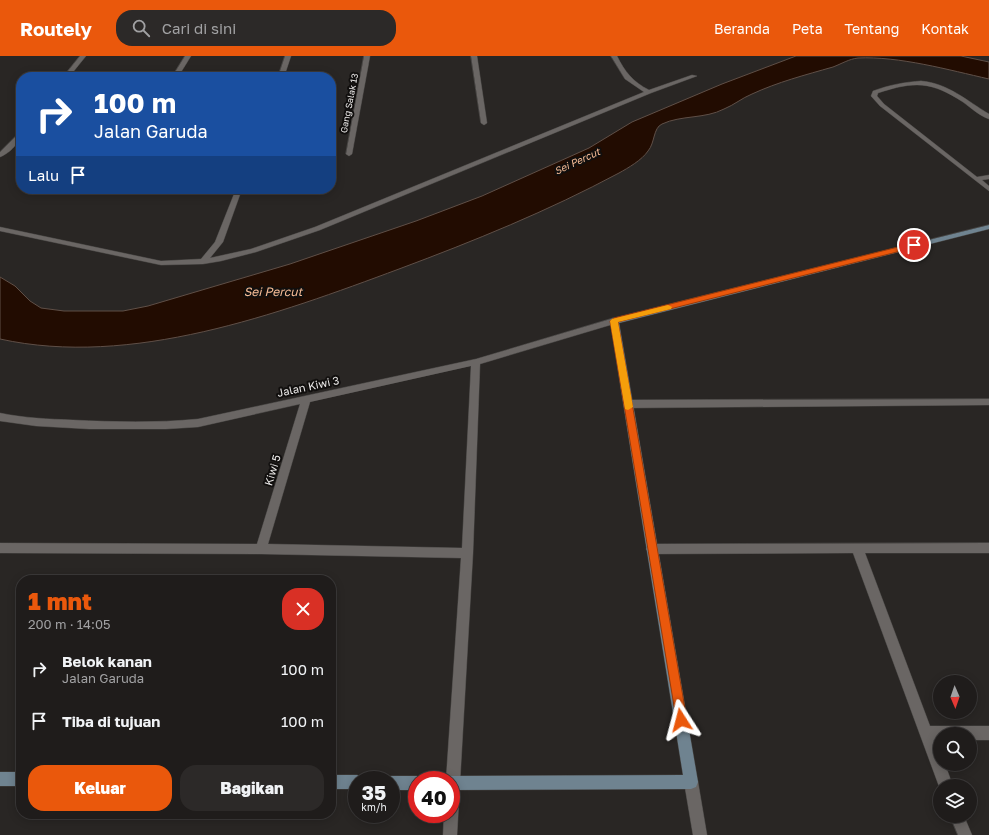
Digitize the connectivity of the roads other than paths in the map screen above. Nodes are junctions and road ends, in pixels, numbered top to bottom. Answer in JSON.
{"nodes":[{"id":1,"x":83,"y":56,"type":"edge"},
{"id":2,"x":188,"y":56,"type":"edge"},
{"id":3,"x":288,"y":56,"type":"edge"},
{"id":4,"x":367,"y":56,"type":"edge"},
{"id":5,"x":474,"y":56,"type":"edge"},
{"id":6,"x":614,"y":56,"type":"edge"},
{"id":7,"x":70,"y":72,"type":"edge"},
{"id":8,"x":178,"y":72,"type":"edge"},
{"id":9,"x":283,"y":72,"type":"edge"},
{"id":10,"x":694,"y":76,"type":"dead end"},
{"id":11,"x":649,"y":92,"type":"junction"},
{"id":12,"x":989,"y":118,"type":"edge"},
{"id":13,"x":484,"y":123,"type":"dead end"},
{"id":14,"x":16,"y":140,"type":"edge"},
{"id":15,"x":349,"y":154,"type":"dead end"},
{"id":16,"x":0,"y":155,"type":"edge"},
{"id":17,"x":989,"y":177,"type":"edge"},
{"id":18,"x":976,"y":179,"type":"junction"},
{"id":19,"x":989,"y":189,"type":"edge"},
{"id":20,"x":237,"y":194,"type":"edge"},
{"id":21,"x":989,"y":226,"type":"edge"},
{"id":22,"x":0,"y":229,"type":"edge"},
{"id":23,"x":203,"y":262,"type":"junction"},
{"id":24,"x":614,"y":321,"type":"junction"},
{"id":25,"x":476,"y":362,"type":"junction"},
{"id":26,"x":306,"y":399,"type":"junction"},
{"id":27,"x":989,"y":402,"type":"edge"},
{"id":28,"x":628,"y":404,"type":"junction"},
{"id":29,"x":0,"y":417,"type":"edge"},
{"id":30,"x":0,"y":548,"type":"edge"},
{"id":31,"x":857,"y":548,"type":"junction"},
{"id":32,"x":989,"y":548,"type":"edge"},
{"id":33,"x":261,"y":549,"type":"junction"},
{"id":34,"x":652,"y":549,"type":"junction"},
{"id":35,"x":467,"y":553,"type":"junction"},
{"id":36,"x":925,"y":733,"type":"junction"},
{"id":37,"x":989,"y":733,"type":"edge"},
{"id":38,"x":454,"y":771,"type":"edge"},
{"id":39,"x":0,"y":779,"type":"edge"},
{"id":40,"x":16,"y":779,"type":"edge"},
{"id":41,"x":943,"y":779,"type":"edge"},
{"id":42,"x":336,"y":782,"type":"edge"},
{"id":43,"x":348,"y":782,"type":"edge"},
{"id":44,"x":691,"y":782,"type":"junction"},
{"id":45,"x":460,"y":783,"type":"edge"},
{"id":46,"x":451,"y":823,"type":"edge"},
{"id":47,"x":960,"y":823,"type":"edge"},
{"id":48,"x":450,"y":835,"type":"edge"},
{"id":49,"x":700,"y":835,"type":"edge"},
{"id":50,"x":965,"y":835,"type":"edge"}],
"edges":[{"from":1,"to":7,"type":"street"},
{"from":2,"to":8,"type":"street"},
{"from":3,"to":9,"type":"street"},
{"from":4,"to":15,"type":"street","name":"Gang Salak 13"},
{"from":5,"to":13,"type":"street"},
{"from":6,"to":11,"type":"street"},
{"from":10,"to":11,"type":"street"},
{"from":11,"to":23,"type":"street"},
{"from":12,"to":18,"type":"street"},
{"from":14,"to":16,"type":"street"},
{"from":17,"to":18,"type":"street"},
{"from":18,"to":19,"type":"street"},
{"from":20,"to":23,"type":"street"},
{"from":21,"to":24,"type":"street"},
{"from":22,"to":23,"type":"street"},
{"from":24,"to":25,"type":"street","name":"Jalan Kiwi 3"},
{"from":24,"to":28,"type":"street"},
{"from":25,"to":26,"type":"street","name":"Jalan Kiwi 3"},
{"from":25,"to":35,"type":"street"},
{"from":26,"to":29,"type":"street","name":"Jalan Kiwi 3"},
{"from":26,"to":33,"type":"street","name":"Kiwi 5"},
{"from":27,"to":28,"type":"street"},
{"from":28,"to":34,"type":"street"},
{"from":30,"to":33,"type":"street"},
{"from":31,"to":32,"type":"street"},
{"from":31,"to":34,"type":"street"},
{"from":31,"to":36,"type":"street"},
{"from":33,"to":35,"type":"street"},
{"from":34,"to":44,"type":"street"},
{"from":35,"to":38,"type":"street"},
{"from":36,"to":37,"type":"street"},
{"from":36,"to":41,"type":"street"},
{"from":39,"to":40,"type":"street"},
{"from":42,"to":43,"type":"street"},
{"from":44,"to":45,"type":"street"},
{"from":44,"to":49,"type":"street"},
{"from":46,"to":48,"type":"street"},
{"from":47,"to":50,"type":"street"}]}
